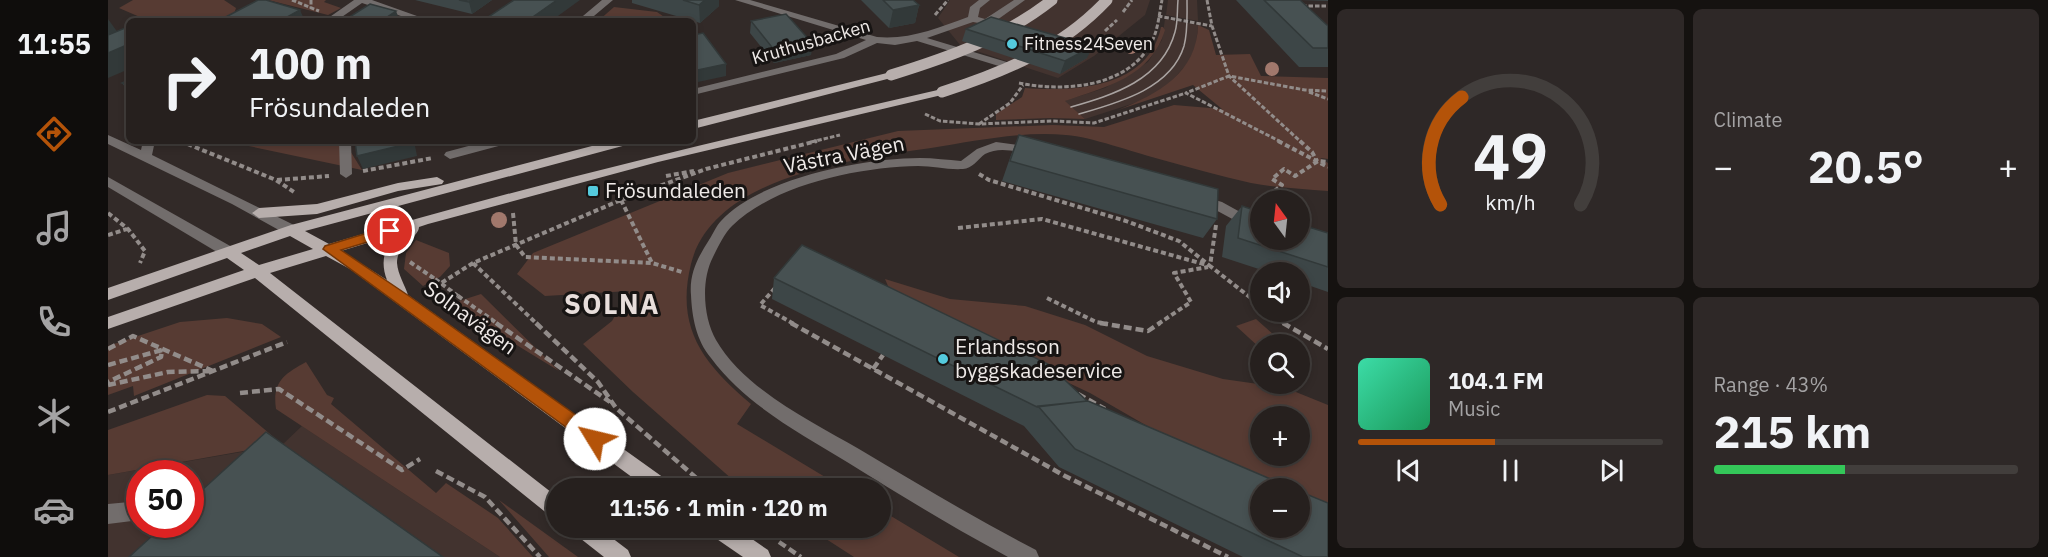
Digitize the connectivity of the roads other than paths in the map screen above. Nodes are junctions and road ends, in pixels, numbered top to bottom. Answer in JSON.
{"nodes":[{"id":1,"x":362,"y":0,"type":"edge"},
{"id":2,"x":608,"y":0,"type":"edge"},
{"id":3,"x":740,"y":0,"type":"edge"},
{"id":4,"x":984,"y":0,"type":"edge"},
{"id":5,"x":1020,"y":0,"type":"edge"},
{"id":6,"x":1052,"y":0,"type":"edge"},
{"id":7,"x":1107,"y":0,"type":"edge"},
{"id":8,"x":333,"y":18,"type":"edge"},
{"id":9,"x":417,"y":18,"type":"edge"},
{"id":10,"x":586,"y":18,"type":"edge"},
{"id":11,"x":973,"y":18,"type":"junction"},
{"id":12,"x":917,"y":38,"type":"junction"},
{"id":13,"x":876,"y":40,"type":"junction"},
{"id":14,"x":1006,"y":65,"type":"dead end"},
{"id":15,"x":696,"y":92,"type":"edge"},
{"id":16,"x":696,"y":124,"type":"edge"},
{"id":17,"x":108,"y":140,"type":"edge"},
{"id":18,"x":148,"y":144,"type":"edge"},
{"id":19,"x":345,"y":144,"type":"edge"},
{"id":20,"x":491,"y":144,"type":"edge"},
{"id":21,"x":614,"y":144,"type":"edge"},
{"id":22,"x":1048,"y":154,"type":"edge"},
{"id":23,"x":450,"y":155,"type":"dead end"},
{"id":24,"x":145,"y":157,"type":"junction"},
{"id":25,"x":346,"y":174,"type":"dead end"},
{"id":26,"x":479,"y":179,"type":"junction"},
{"id":27,"x":108,"y":181,"type":"edge"},
{"id":28,"x":1184,"y":195,"type":"edge"},
{"id":29,"x":259,"y":213,"type":"junction"},
{"id":30,"x":426,"y":220,"type":"junction"},
{"id":31,"x":1250,"y":223,"type":"edge"},
{"id":32,"x":291,"y":230,"type":"junction"},
{"id":33,"x":329,"y":249,"type":"junction"},
{"id":34,"x":227,"y":251,"type":"junction"},
{"id":35,"x":257,"y":271,"type":"junction"},
{"id":36,"x":108,"y":294,"type":"edge"},
{"id":37,"x":404,"y":299,"type":"junction"},
{"id":38,"x":108,"y":323,"type":"edge"},
{"id":39,"x":649,"y":478,"type":"edge"},
{"id":40,"x":546,"y":500,"type":"edge"},
{"id":41,"x":126,"y":512,"type":"edge"},
{"id":42,"x":108,"y":514,"type":"edge"},
{"id":43,"x":596,"y":538,"type":"edge"},
{"id":44,"x":733,"y":538,"type":"edge"},
{"id":45,"x":621,"y":557,"type":"edge"},
{"id":46,"x":761,"y":557,"type":"edge"},
{"id":47,"x":1029,"y":557,"type":"edge"}],
"edges":[{"from":1,"to":8,"type":"street"},
{"from":1,"to":9,"type":"street"},
{"from":2,"to":10,"type":"street"},
{"from":3,"to":13,"type":"street"},
{"from":4,"to":11,"type":"street"},
{"from":5,"to":11,"type":"street","name":"Kruthusbacken"},
{"from":6,"to":16,"type":"main road","bridge":true},
{"from":7,"to":30,"type":"main road","bridge":true},
{"from":11,"to":12,"type":"street","name":"Kruthusbacken"},
{"from":12,"to":13,"type":"street","name":"Kruthusbacken"},
{"from":12,"to":14,"type":"street"},
{"from":13,"to":15,"type":"street","name":"Kruthusbacken"},
{"from":17,"to":24,"type":"street","name":"Solnavägen"},
{"from":18,"to":24,"type":"street"},
{"from":19,"to":25,"type":"street"},
{"from":20,"to":23,"type":"street"},
{"from":21,"to":26,"type":"main road"},
{"from":22,"to":47,"type":"street","name":"Västra Vägen"},
{"from":24,"to":29,"type":"street","name":"Solnavägen"},
{"from":26,"to":29,"type":"main road"},
{"from":26,"to":32,"type":"main road"},
{"from":27,"to":34,"type":"street"},
{"from":28,"to":31,"type":"street"},
{"from":29,"to":32,"type":"street","name":"Solnavägen"},
{"from":30,"to":33,"type":"main road"},
{"from":30,"to":37,"type":"main road"},
{"from":32,"to":33,"type":"main road","name":"Solnavägen"},
{"from":32,"to":34,"type":"main road"},
{"from":33,"to":35,"type":"main road"},
{"from":33,"to":37,"type":"main road","name":"Solnavägen"},
{"from":34,"to":35,"type":"main road"},
{"from":34,"to":36,"type":"main road"},
{"from":35,"to":38,"type":"main road"},
{"from":35,"to":40,"type":"main road"},
{"from":37,"to":39,"type":"main road","name":"Solnavägen"},
{"from":41,"to":42,"type":"street"},
{"from":43,"to":45,"type":"main road"},
{"from":44,"to":46,"type":"main road"}]}
